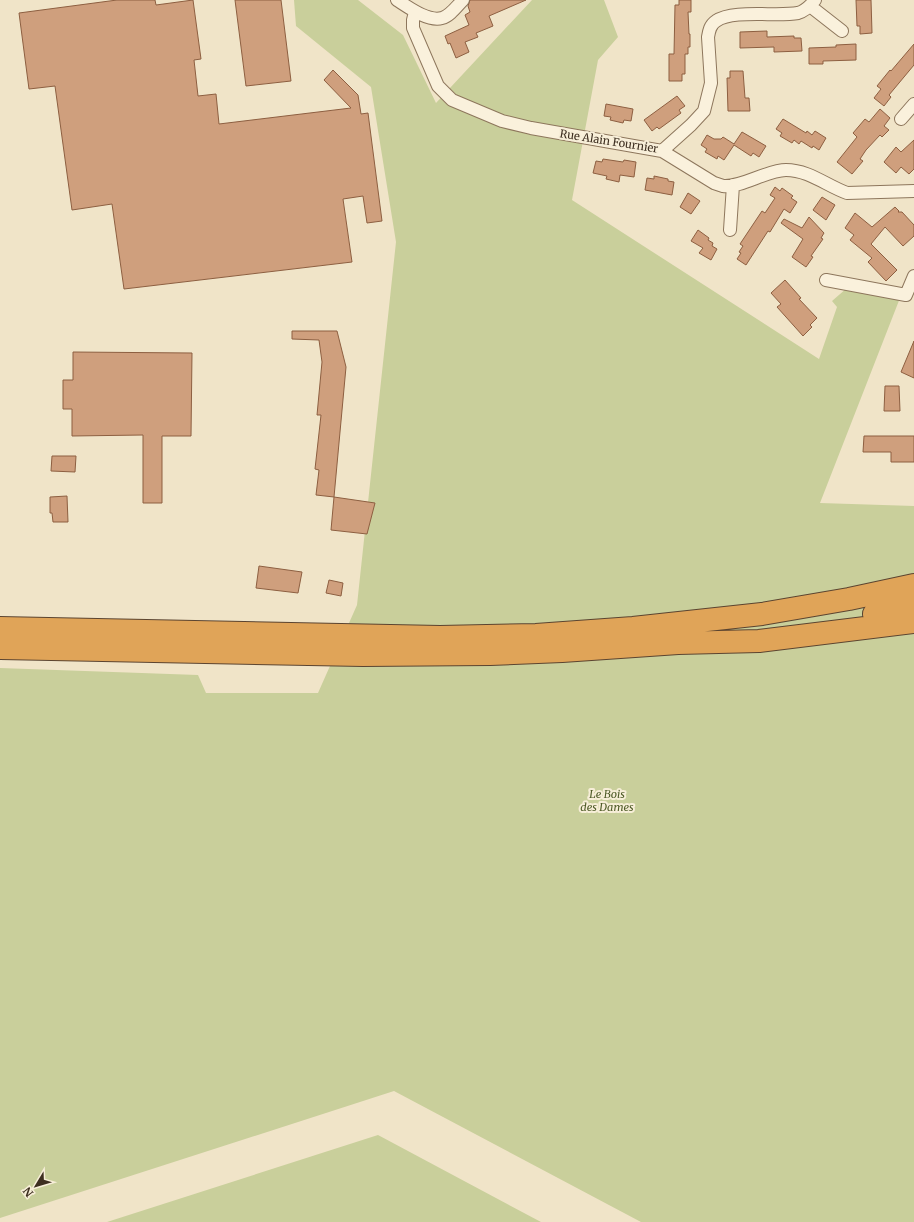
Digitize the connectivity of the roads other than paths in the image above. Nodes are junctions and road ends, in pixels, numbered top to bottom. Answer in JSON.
{"nodes":[{"id":1,"x":397,"y":0,"type":"edge"},
{"id":2,"x":463,"y":0,"type":"edge"},
{"id":3,"x":812,"y":3,"type":"edge"},
{"id":4,"x":415,"y":12,"type":"junction"},
{"id":5,"x":842,"y":31,"type":"dead end"},
{"id":6,"x":914,"y":104,"type":"edge"},
{"id":7,"x":901,"y":119,"type":"dead end"},
{"id":8,"x":662,"y":150,"type":"junction"},
{"id":9,"x":733,"y":185,"type":"junction"},
{"id":10,"x":914,"y":191,"type":"edge"},
{"id":11,"x":730,"y":230,"type":"dead end"},
{"id":12,"x":914,"y":276,"type":"edge"},
{"id":13,"x":826,"y":280,"type":"dead end"},
{"id":14,"x":913,"y":590,"type":"edge"},
{"id":15,"x":914,"y":622,"type":"edge"},
{"id":16,"x":0,"y":628,"type":"edge"},
{"id":17,"x":678,"y":643,"type":"junction"},
{"id":18,"x":0,"y":648,"type":"edge"}],
"edges":[{"from":1,"to":4,"type":"street"},
{"from":2,"to":4,"type":"street"},
{"from":3,"to":5,"type":"street"},
{"from":3,"to":8,"type":"street","name":"Rue Alain Fournier"},
{"from":4,"to":8,"type":"street","name":"Rue Alain Fournier"},
{"from":6,"to":7,"type":"street"},
{"from":8,"to":9,"type":"street"},
{"from":9,"to":10,"type":"street"},
{"from":9,"to":11,"type":"street"},
{"from":12,"to":13,"type":"street"},
{"from":14,"to":16,"type":"highway"},
{"from":14,"to":17,"type":"highway"},
{"from":15,"to":17,"type":"highway"},
{"from":17,"to":18,"type":"highway"}]}
